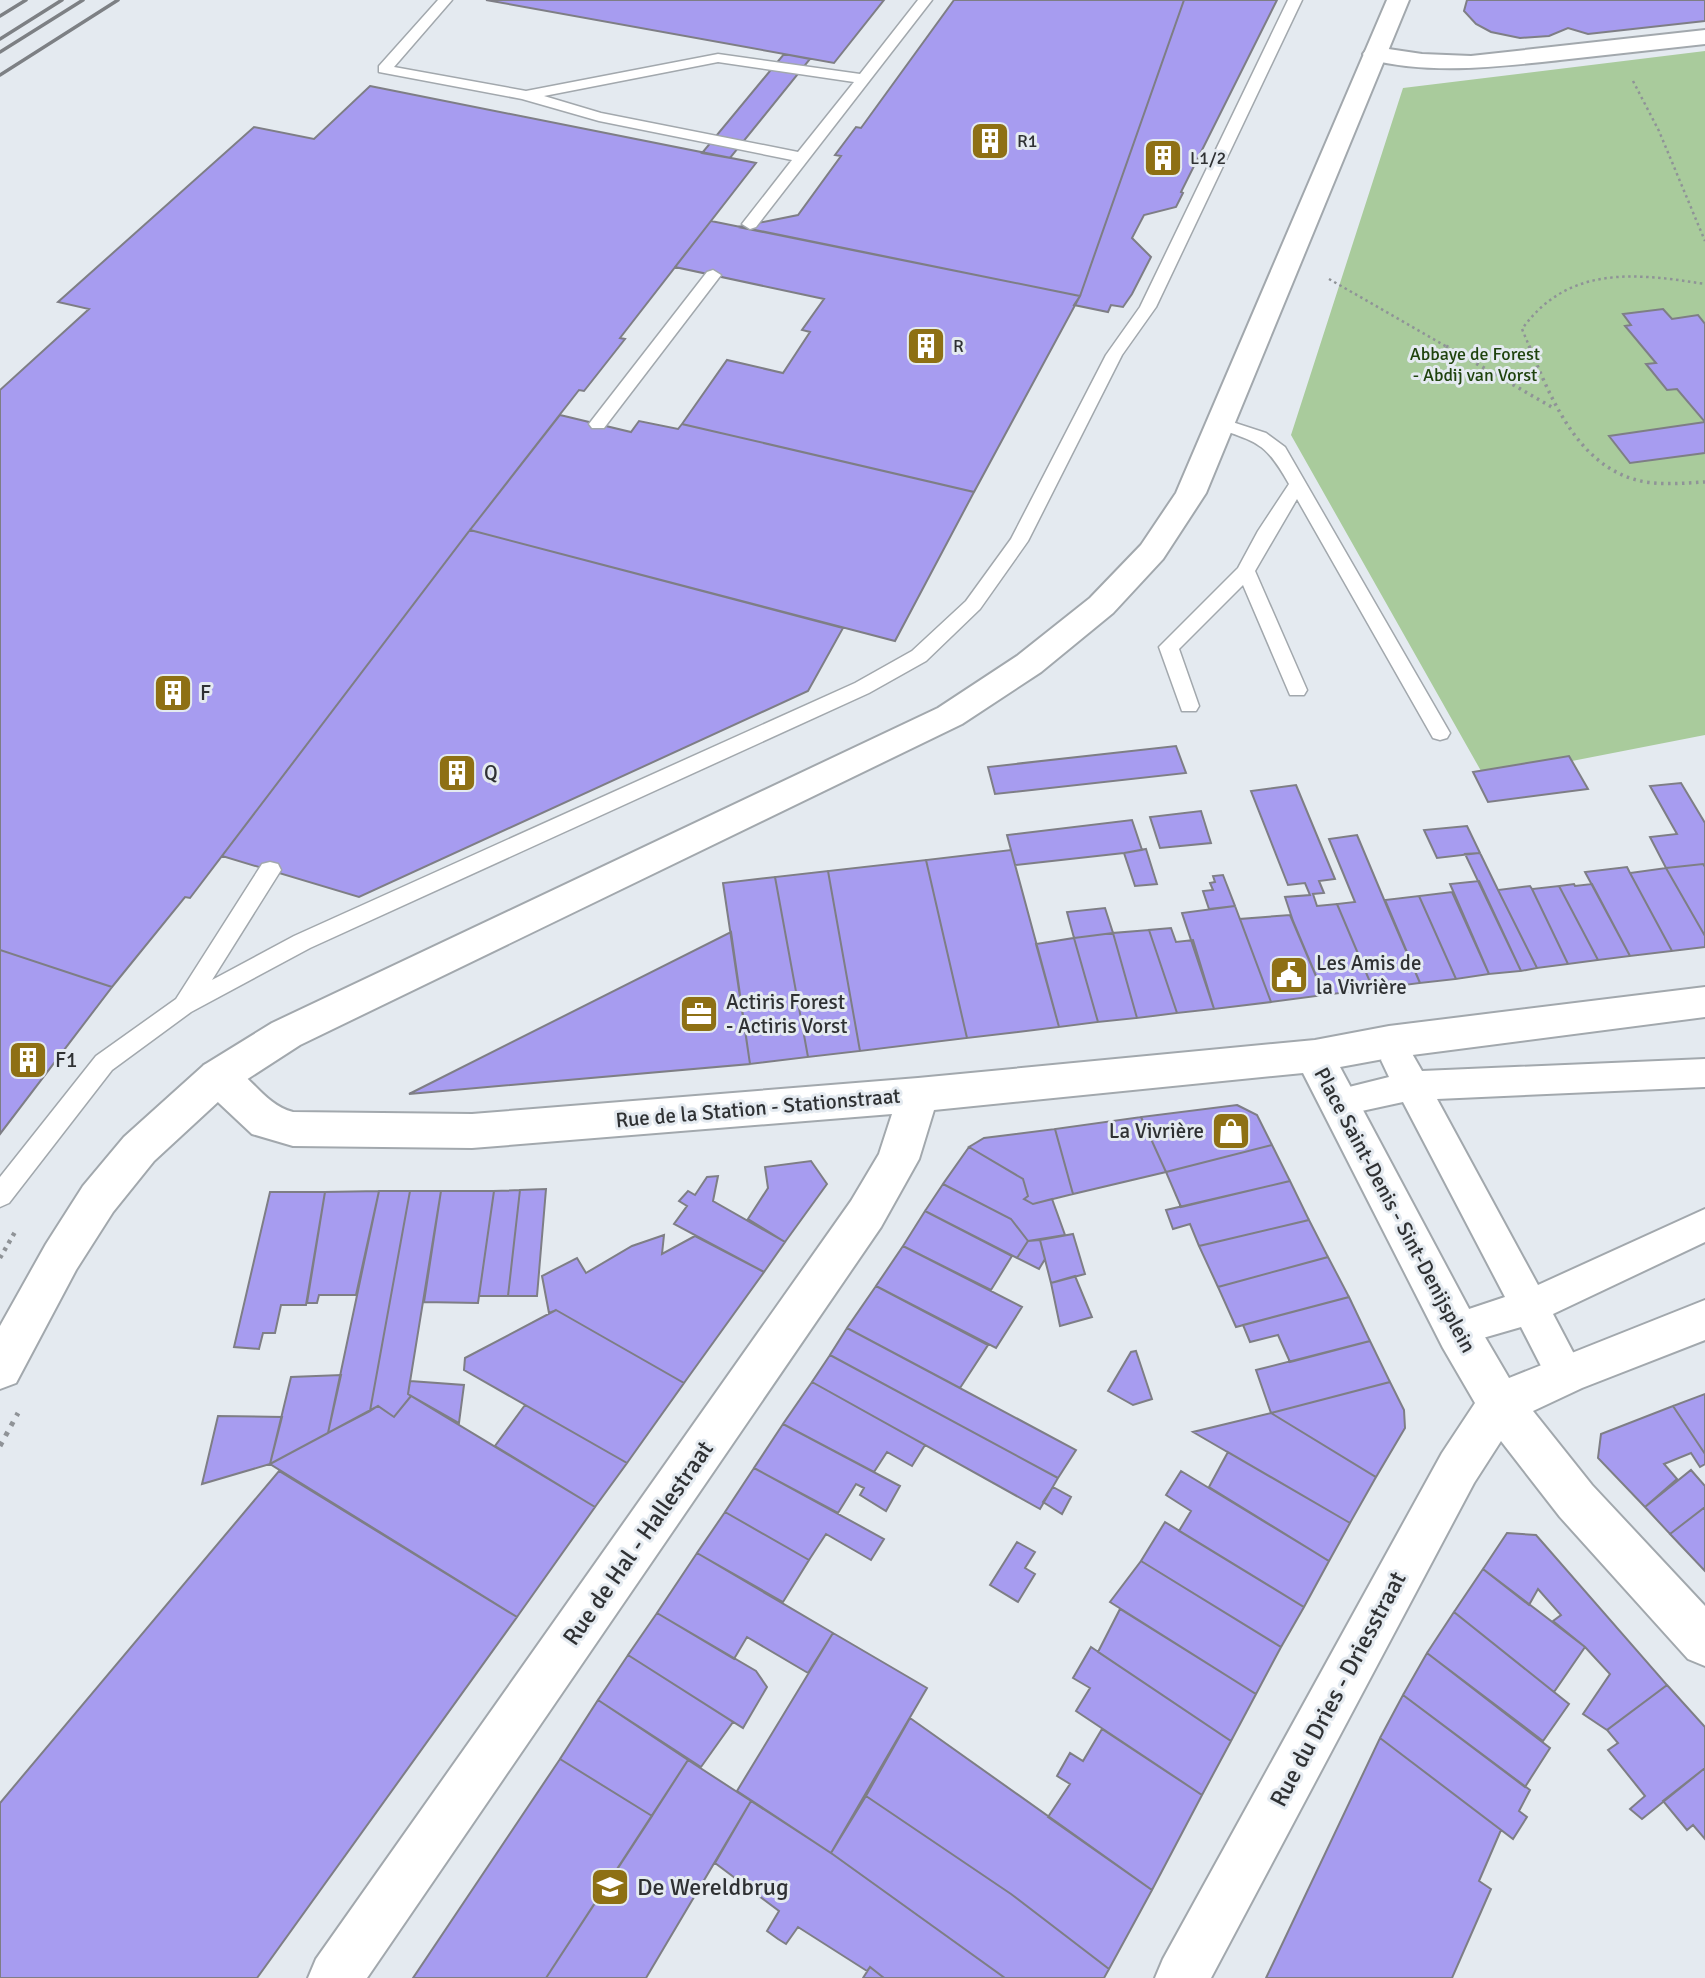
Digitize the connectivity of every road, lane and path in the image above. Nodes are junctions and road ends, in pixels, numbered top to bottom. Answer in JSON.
{"nodes":[{"id":1,"x":445,"y":0,"type":"edge"},
{"id":2,"x":925,"y":0,"type":"edge"},
{"id":3,"x":1295,"y":0,"type":"edge"},
{"id":4,"x":1398,"y":0,"type":"edge"},
{"id":5,"x":1705,"y":37,"type":"edge"},
{"id":6,"x":1380,"y":43,"type":"junction"},
{"id":7,"x":1607,"y":47,"type":"junction"},
{"id":8,"x":863,"y":79,"type":"junction"},
{"id":9,"x":524,"y":95,"type":"junction"},
{"id":10,"x":801,"y":157,"type":"junction"},
{"id":11,"x":750,"y":224,"type":"dead end"},
{"id":12,"x":1705,"y":242,"type":"edge"},
{"id":13,"x":713,"y":275,"type":"dead end"},
{"id":14,"x":1329,"y":279,"type":"dead end"},
{"id":15,"x":1705,"y":284,"type":"edge"},
{"id":16,"x":1556,"y":410,"type":"junction"},
{"id":17,"x":1220,"y":423,"type":"junction"},
{"id":18,"x":598,"y":424,"type":"dead end"},
{"id":19,"x":1705,"y":482,"type":"edge"},
{"id":20,"x":1298,"y":484,"type":"junction"},
{"id":21,"x":1246,"y":571,"type":"junction"},
{"id":22,"x":1297,"y":690,"type":"dead end"},
{"id":23,"x":1189,"y":706,"type":"dead end"},
{"id":24,"x":1440,"y":733,"type":"dead end"},
{"id":25,"x":270,"y":870,"type":"dead end"},
{"id":26,"x":1705,"y":1002,"type":"edge"},
{"id":27,"x":183,"y":1006,"type":"junction"},
{"id":28,"x":1314,"y":1056,"type":"junction"},
{"id":29,"x":1405,"y":1073,"type":"junction"},
{"id":30,"x":1705,"y":1073,"type":"edge"},
{"id":31,"x":219,"y":1077,"type":"junction"},
{"id":32,"x":918,"y":1095,"type":"junction"},
{"id":33,"x":1357,"y":1098,"type":"dead end"},
{"id":34,"x":0,"y":1196,"type":"edge"},
{"id":35,"x":1705,"y":1225,"type":"edge"},
{"id":36,"x":1530,"y":1307,"type":"junction"},
{"id":37,"x":1705,"y":1320,"type":"edge"},
{"id":38,"x":1476,"y":1323,"type":"dead end"},
{"id":39,"x":1555,"y":1354,"type":"dead end"},
{"id":40,"x":0,"y":1370,"type":"edge"},
{"id":41,"x":1500,"y":1404,"type":"junction"},
{"id":42,"x":1705,"y":1642,"type":"edge"},
{"id":43,"x":335,"y":1978,"type":"edge"},
{"id":44,"x":1182,"y":1978,"type":"edge"}],
"edges":[{"from":1,"to":9,"type":"lane"},
{"from":2,"to":8,"type":"lane"},
{"from":3,"to":27,"type":"lane"},
{"from":4,"to":6,"type":"street"},
{"from":5,"to":7,"type":"street"},
{"from":6,"to":7,"type":"street"},
{"from":6,"to":17,"type":"street"},
{"from":7,"to":12,"type":"path"},
{"from":8,"to":9,"type":"lane"},
{"from":8,"to":10,"type":"lane"},
{"from":9,"to":10,"type":"lane"},
{"from":10,"to":11,"type":"lane"},
{"from":13,"to":18,"type":"lane"},
{"from":14,"to":16,"type":"path"},
{"from":15,"to":16,"type":"path"},
{"from":16,"to":19,"type":"path"},
{"from":17,"to":20,"type":"lane"},
{"from":17,"to":31,"type":"street"},
{"from":20,"to":21,"type":"lane"},
{"from":20,"to":24,"type":"lane"},
{"from":21,"to":22,"type":"lane"},
{"from":21,"to":23,"type":"lane"},
{"from":25,"to":27,"type":"lane"},
{"from":26,"to":28,"type":"street","name":"Place Saint-Denis - Sint-Denijsplein"},
{"from":27,"to":34,"type":"lane"},
{"from":28,"to":32,"type":"street","name":"Rue de la Station - Stationstraat"},
{"from":28,"to":41,"type":"street","name":"Place Saint-Denis - Sint-Denijsplein"},
{"from":29,"to":30,"type":"street"},
{"from":29,"to":33,"type":"street"},
{"from":29,"to":36,"type":"street"},
{"from":31,"to":32,"type":"street","name":"Rue de la Station - Stationstraat"},
{"from":31,"to":40,"type":"street"},
{"from":32,"to":43,"type":"street","name":"Rue de Hal - Hallestraat"},
{"from":35,"to":36,"type":"street"},
{"from":36,"to":38,"type":"street"},
{"from":36,"to":39,"type":"street"},
{"from":37,"to":41,"type":"street"},
{"from":41,"to":42,"type":"street","name":"Place Saint-Denis - Sint-Denijsplein"},
{"from":41,"to":44,"type":"street","name":"Rue du Dries - Driesstraat"}]}
